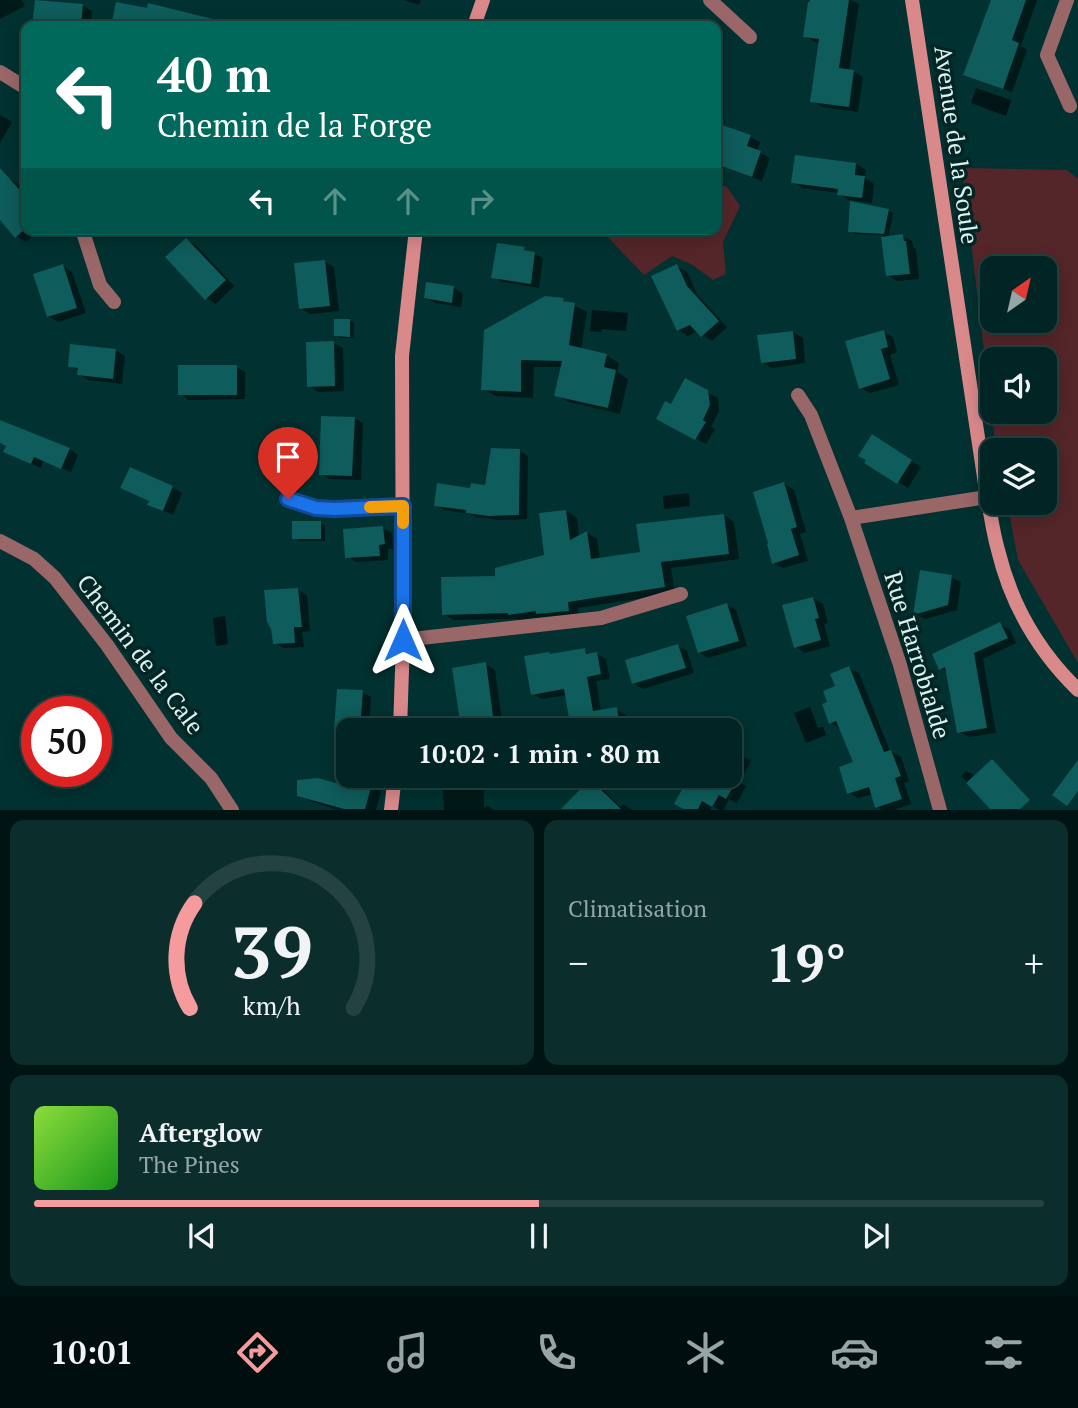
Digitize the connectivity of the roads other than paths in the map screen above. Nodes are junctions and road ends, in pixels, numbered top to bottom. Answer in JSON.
{"nodes":[{"id":1,"x":483,"y":0,"type":"edge"},
{"id":2,"x":710,"y":0,"type":"edge"},
{"id":3,"x":912,"y":0,"type":"edge"},
{"id":4,"x":1067,"y":0,"type":"edge"},
{"id":5,"x":476,"y":21,"type":"edge"},
{"id":6,"x":750,"y":37,"type":"dead end"},
{"id":7,"x":0,"y":72,"type":"edge"},
{"id":8,"x":21,"y":85,"type":"edge"},
{"id":9,"x":1070,"y":106,"type":"dead end"},
{"id":10,"x":84,"y":235,"type":"edge"},
{"id":11,"x":415,"y":235,"type":"edge"},
{"id":12,"x":114,"y":302,"type":"dead end"},
{"id":13,"x":797,"y":396,"type":"dead end"},
{"id":14,"x":980,"y":451,"type":"edge"},
{"id":15,"x":980,"y":498,"type":"edge"},
{"id":16,"x":288,"y":499,"type":"dead end"},
{"id":17,"x":403,"y":506,"type":"junction"},
{"id":18,"x":991,"y":515,"type":"edge"},
{"id":19,"x":851,"y":518,"type":"junction"},
{"id":20,"x":0,"y":541,"type":"edge"},
{"id":21,"x":681,"y":594,"type":"dead end"},
{"id":22,"x":403,"y":640,"type":"junction"},
{"id":23,"x":1078,"y":690,"type":"edge"},
{"id":24,"x":400,"y":718,"type":"edge"},
{"id":25,"x":394,"y":788,"type":"edge"},
{"id":26,"x":936,"y":809,"type":"edge"},
{"id":27,"x":232,"y":810,"type":"edge"},
{"id":28,"x":391,"y":810,"type":"edge"}],
"edges":[{"from":1,"to":5,"type":"street"},
{"from":2,"to":6,"type":"street"},
{"from":3,"to":14,"type":"street","name":"Avenue de la Soule"},
{"from":4,"to":9,"type":"street"},
{"from":7,"to":8,"type":"street"},
{"from":10,"to":12,"type":"street"},
{"from":11,"to":17,"type":"street"},
{"from":13,"to":19,"type":"street","name":"Rue Harrobialde"},
{"from":15,"to":19,"type":"street"},
{"from":16,"to":17,"type":"street"},
{"from":17,"to":22,"type":"street"},
{"from":18,"to":23,"type":"street","name":"Avenue de la Soule"},
{"from":19,"to":26,"type":"street","name":"Rue Harrobialde"},
{"from":20,"to":27,"type":"street","name":"Chemin de la Cale"},
{"from":21,"to":22,"type":"street"},
{"from":22,"to":24,"type":"street"},
{"from":25,"to":28,"type":"street"}]}
